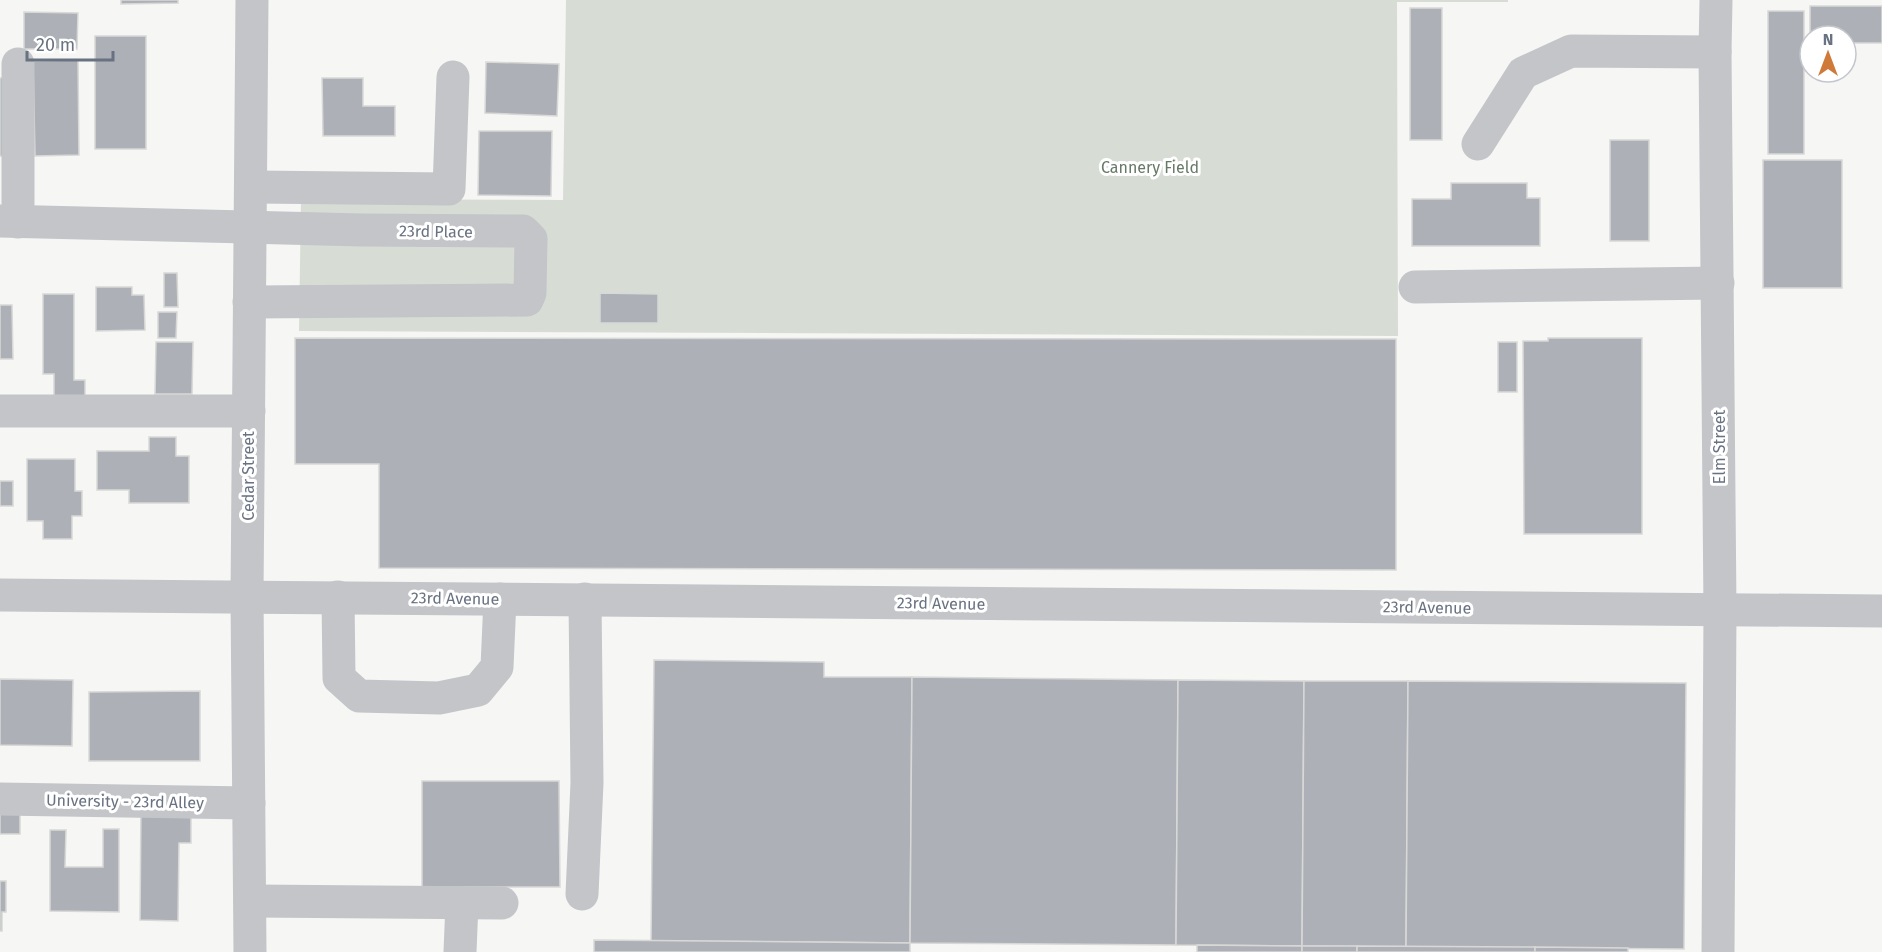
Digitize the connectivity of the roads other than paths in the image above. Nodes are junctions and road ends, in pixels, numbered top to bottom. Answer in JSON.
{"nodes":[{"id":1,"x":252,"y":0,"type":"edge"},
{"id":2,"x":1716,"y":0,"type":"edge"},
{"id":3,"x":1715,"y":52,"type":"junction"},
{"id":4,"x":18,"y":64,"type":"dead end"},
{"id":5,"x":453,"y":77,"type":"dead end"},
{"id":6,"x":1479,"y":144,"type":"dead end"},
{"id":7,"x":251,"y":187,"type":"junction"},
{"id":8,"x":9,"y":222,"type":"edge"},
{"id":9,"x":250,"y":227,"type":"junction"},
{"id":10,"x":1718,"y":283,"type":"junction"},
{"id":11,"x":1415,"y":287,"type":"dead end"},
{"id":12,"x":249,"y":302,"type":"junction"},
{"id":13,"x":0,"y":411,"type":"edge"},
{"id":14,"x":249,"y":411,"type":"junction"},
{"id":15,"x":0,"y":595,"type":"edge"},
{"id":16,"x":247,"y":596,"type":"junction"},
{"id":17,"x":338,"y":597,"type":"junction"},
{"id":18,"x":500,"y":599,"type":"junction"},
{"id":19,"x":585,"y":599,"type":"junction"},
{"id":20,"x":1720,"y":610,"type":"junction"},
{"id":21,"x":1882,"y":611,"type":"edge"},
{"id":22,"x":0,"y":800,"type":"edge"},
{"id":23,"x":249,"y":802,"type":"junction"},
{"id":24,"x":582,"y":894,"type":"dead end"},
{"id":25,"x":250,"y":901,"type":"junction"},
{"id":26,"x":462,"y":903,"type":"junction"},
{"id":27,"x":502,"y":903,"type":"dead end"},
{"id":28,"x":250,"y":952,"type":"edge"},
{"id":29,"x":460,"y":952,"type":"edge"},
{"id":30,"x":1718,"y":952,"type":"edge"}],
"edges":[{"from":1,"to":7,"type":"street","name":"Cedar Street"},
{"from":2,"to":3,"type":"street","name":"Elm Street"},
{"from":3,"to":6,"type":"street"},
{"from":3,"to":10,"type":"street","name":"Elm Street"},
{"from":4,"to":8,"type":"street"},
{"from":5,"to":7,"type":"street"},
{"from":7,"to":9,"type":"street","name":"Cedar Street"},
{"from":8,"to":9,"type":"street","name":"23rd Place"},
{"from":9,"to":12,"type":"street","name":"Cedar Street"},
{"from":9,"to":12,"type":"street","name":"23rd Place"},
{"from":10,"to":11,"type":"street"},
{"from":10,"to":20,"type":"street","name":"Elm Street"},
{"from":12,"to":14,"type":"street","name":"Cedar Street"},
{"from":13,"to":14,"type":"street"},
{"from":14,"to":16,"type":"street","name":"Cedar Street"},
{"from":15,"to":16,"type":"street","name":"23rd Avenue"},
{"from":16,"to":17,"type":"street","name":"23rd Avenue"},
{"from":16,"to":23,"type":"street","name":"Cedar Street"},
{"from":17,"to":18,"type":"street","name":"23rd Avenue"},
{"from":17,"to":18,"type":"street"},
{"from":18,"to":19,"type":"street","name":"23rd Avenue"},
{"from":19,"to":20,"type":"street","name":"23rd Avenue"},
{"from":19,"to":24,"type":"street"},
{"from":20,"to":21,"type":"street","name":"23rd Avenue"},
{"from":20,"to":30,"type":"street","name":"Elm Street"},
{"from":22,"to":23,"type":"street","name":"University - 23rd Alley"},
{"from":23,"to":25,"type":"street","name":"Cedar Street"},
{"from":25,"to":26,"type":"street"},
{"from":25,"to":28,"type":"street","name":"Cedar Street"},
{"from":26,"to":27,"type":"street"},
{"from":26,"to":29,"type":"street"}]}
